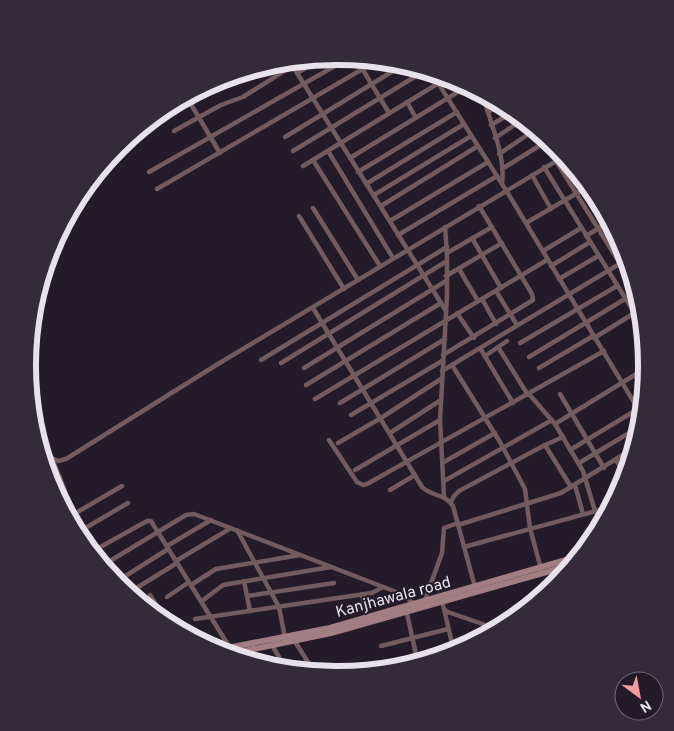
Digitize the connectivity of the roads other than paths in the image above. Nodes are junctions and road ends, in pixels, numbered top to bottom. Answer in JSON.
{"nodes":[{"id":1,"x":337,"y":65,"type":"edge"},
{"id":2,"x":359,"y":65,"type":"edge"},
{"id":3,"x":309,"y":66,"type":"edge"},
{"id":4,"x":368,"y":66,"type":"edge"},
{"id":5,"x":293,"y":68,"type":"edge"},
{"id":6,"x":287,"y":69,"type":"edge"},
{"id":7,"x":362,"y":70,"type":"junction"},
{"id":8,"x":394,"y":71,"type":"edge"},
{"id":9,"x":297,"y":73,"type":"junction"},
{"id":10,"x":417,"y":76,"type":"edge"},
{"id":11,"x":438,"y":83,"type":"joint"},
{"id":12,"x":304,"y":84,"type":"junction"},
{"id":13,"x":371,"y":84,"type":"junction"},
{"id":14,"x":459,"y":91,"type":"edge"},
{"id":15,"x":380,"y":98,"type":"junction"},
{"id":16,"x":448,"y":98,"type":"junction"},
{"id":17,"x":312,"y":100,"type":"junction"},
{"id":18,"x":407,"y":102,"type":"junction"},
{"id":19,"x":190,"y":103,"type":"edge"},
{"id":20,"x":486,"y":104,"type":"edge"},
{"id":21,"x":493,"y":109,"type":"edge"},
{"id":22,"x":457,"y":112,"type":"junction"},
{"id":23,"x":488,"y":112,"type":"junction"},
{"id":24,"x":388,"y":113,"type":"junction"},
{"id":25,"x":322,"y":114,"type":"junction"},
{"id":26,"x":506,"y":116,"type":"edge"},
{"id":27,"x":198,"y":117,"type":"junction"},
{"id":28,"x":416,"y":118,"type":"junction"},
{"id":29,"x":464,"y":124,"type":"junction"},
{"id":30,"x":516,"y":124,"type":"edge"},
{"id":31,"x":491,"y":125,"type":"junction"},
{"id":32,"x":330,"y":128,"type":"junction"},
{"id":33,"x":174,"y":131,"type":"dead end"},
{"id":34,"x":529,"y":134,"type":"edge"},
{"id":35,"x":210,"y":136,"type":"junction"},
{"id":36,"x":472,"y":136,"type":"junction"},
{"id":37,"x":285,"y":137,"type":"dead end"},
{"id":38,"x":495,"y":138,"type":"junction"},
{"id":39,"x":340,"y":142,"type":"junction"},
{"id":40,"x":541,"y":145,"type":"edge"},
{"id":41,"x":478,"y":146,"type":"junction"},
{"id":42,"x":293,"y":151,"type":"dead end"},
{"id":43,"x":328,"y":151,"type":"junction"},
{"id":44,"x":220,"y":153,"type":"junction"},
{"id":45,"x":499,"y":154,"type":"junction"},
{"id":46,"x":350,"y":158,"type":"junction"},
{"id":47,"x":313,"y":160,"type":"junction"},
{"id":48,"x":556,"y":161,"type":"joint"},
{"id":49,"x":488,"y":162,"type":"junction"},
{"id":50,"x":303,"y":166,"type":"dead end"},
{"id":51,"x":544,"y":167,"type":"junction"},
{"id":52,"x":502,"y":169,"type":"junction"},
{"id":53,"x":149,"y":172,"type":"dead end"},
{"id":54,"x":358,"y":172,"type":"junction"},
{"id":55,"x":532,"y":174,"type":"junction"},
{"id":56,"x":497,"y":176,"type":"junction"},
{"id":57,"x":366,"y":184,"type":"junction"},
{"id":58,"x":502,"y":184,"type":"junction"},
{"id":59,"x":157,"y":189,"type":"dead end"},
{"id":60,"x":505,"y":190,"type":"junction"},
{"id":61,"x":582,"y":190,"type":"edge"},
{"id":62,"x":576,"y":194,"type":"junction"},
{"id":63,"x":374,"y":195,"type":"junction"},
{"id":64,"x":565,"y":200,"type":"junction"},
{"id":65,"x":381,"y":206,"type":"junction"},
{"id":66,"x":479,"y":206,"type":"junction"},
{"id":67,"x":314,"y":208,"type":"dead end"},
{"id":68,"x":551,"y":209,"type":"junction"},
{"id":69,"x":300,"y":216,"type":"dead end"},
{"id":70,"x":390,"y":221,"type":"junction"},
{"id":71,"x":526,"y":223,"type":"junction"},
{"id":72,"x":603,"y":225,"type":"edge"},
{"id":73,"x":445,"y":227,"type":"junction"},
{"id":74,"x":492,"y":227,"type":"junction"},
{"id":75,"x":581,"y":228,"type":"junction"},
{"id":76,"x":598,"y":228,"type":"junction"},
{"id":77,"x":398,"y":235,"type":"junction"},
{"id":78,"x":586,"y":236,"type":"junction"},
{"id":79,"x":472,"y":238,"type":"junction"},
{"id":80,"x":590,"y":242,"type":"junction"},
{"id":81,"x":502,"y":244,"type":"junction"},
{"id":82,"x":447,"y":247,"type":"junction"},
{"id":83,"x":407,"y":250,"type":"junction"},
{"id":84,"x":543,"y":251,"type":"junction"},
{"id":85,"x":447,"y":253,"type":"junction"},
{"id":86,"x":482,"y":256,"type":"junction"},
{"id":87,"x":598,"y":256,"type":"junction"},
{"id":88,"x":394,"y":258,"type":"junction"},
{"id":89,"x":547,"y":260,"type":"junction"},
{"id":90,"x":447,"y":261,"type":"junction"},
{"id":91,"x":620,"y":263,"type":"joint"},
{"id":92,"x":417,"y":264,"type":"junction"},
{"id":93,"x":380,"y":266,"type":"junction"},
{"id":94,"x":551,"y":266,"type":"junction"},
{"id":95,"x":459,"y":270,"type":"junction"},
{"id":96,"x":607,"y":271,"type":"junction"},
{"id":97,"x":424,"y":275,"type":"junction"},
{"id":98,"x":521,"y":276,"type":"junction"},
{"id":99,"x":446,"y":279,"type":"junction"},
{"id":100,"x":358,"y":280,"type":"junction"},
{"id":101,"x":559,"y":280,"type":"junction"},
{"id":102,"x":617,"y":286,"type":"junction"},
{"id":103,"x":344,"y":288,"type":"junction"},
{"id":104,"x":432,"y":289,"type":"junction"},
{"id":105,"x":499,"y":289,"type":"junction"},
{"id":106,"x":568,"y":295,"type":"junction"},
{"id":107,"x":625,"y":298,"type":"junction"},
{"id":108,"x":480,"y":300,"type":"junction"},
{"id":109,"x":441,"y":304,"type":"junction"},
{"id":110,"x":312,"y":308,"type":"junction"},
{"id":111,"x":577,"y":309,"type":"junction"},
{"id":112,"x":632,"y":309,"type":"edge"},
{"id":113,"x":446,"y":311,"type":"junction"},
{"id":114,"x":457,"y":313,"type":"junction"},
{"id":115,"x":511,"y":315,"type":"junction"},
{"id":116,"x":633,"y":315,"type":"edge"},
{"id":117,"x":445,"y":320,"type":"junction"},
{"id":118,"x":322,"y":323,"type":"junction"},
{"id":119,"x":585,"y":323,"type":"junction"},
{"id":120,"x":496,"y":324,"type":"junction"},
{"id":121,"x":517,"y":325,"type":"junction"},
{"id":122,"x":328,"y":334,"type":"junction"},
{"id":123,"x":594,"y":337,"type":"junction"},
{"id":124,"x":474,"y":338,"type":"junction"},
{"id":125,"x":445,"y":340,"type":"junction"},
{"id":126,"x":507,"y":341,"type":"dead end"},
{"id":127,"x":520,"y":343,"type":"dead end"},
{"id":128,"x":498,"y":347,"type":"junction"},
{"id":129,"x":337,"y":348,"type":"junction"},
{"id":130,"x":480,"y":348,"type":"junction"},
{"id":131,"x":604,"y":351,"type":"junction"},
{"id":132,"x":443,"y":355,"type":"junction"},
{"id":133,"x":485,"y":356,"type":"junction"},
{"id":134,"x":528,"y":357,"type":"dead end"},
{"id":135,"x":261,"y":360,"type":"dead end"},
{"id":136,"x":345,"y":361,"type":"junction"},
{"id":137,"x":442,"y":361,"type":"junction"},
{"id":138,"x":281,"y":363,"type":"dead end"},
{"id":139,"x":452,"y":365,"type":"junction"},
{"id":140,"x":304,"y":368,"type":"dead end"},
{"id":141,"x":539,"y":368,"type":"dead end"},
{"id":142,"x":442,"y":371,"type":"junction"},
{"id":143,"x":638,"y":373,"type":"edge"},
{"id":144,"x":354,"y":375,"type":"junction"},
{"id":145,"x":441,"y":379,"type":"junction"},
{"id":146,"x":622,"y":382,"type":"junction"},
{"id":147,"x":306,"y":385,"type":"dead end"},
{"id":148,"x":363,"y":390,"type":"junction"},
{"id":149,"x":528,"y":394,"type":"junction"},
{"id":150,"x":560,"y":394,"type":"dead end"},
{"id":151,"x":315,"y":398,"type":"dead end"},
{"id":152,"x":441,"y":400,"type":"junction"},
{"id":153,"x":340,"y":403,"type":"dead end"},
{"id":154,"x":513,"y":403,"type":"junction"},
{"id":155,"x":372,"y":404,"type":"junction"},
{"id":156,"x":635,"y":404,"type":"edge"},
{"id":157,"x":634,"y":411,"type":"edge"},
{"id":158,"x":571,"y":413,"type":"junction"},
{"id":159,"x":351,"y":416,"type":"dead end"},
{"id":160,"x":381,"y":418,"type":"junction"},
{"id":161,"x":486,"y":419,"type":"junction"},
{"id":162,"x":440,"y":420,"type":"junction"},
{"id":163,"x":553,"y":422,"type":"junction"},
{"id":164,"x":390,"y":432,"type":"junction"},
{"id":165,"x":630,"y":432,"type":"edge"},
{"id":166,"x":495,"y":433,"type":"junction"},
{"id":167,"x":563,"y":437,"type":"junction"},
{"id":168,"x":329,"y":440,"type":"dead end"},
{"id":169,"x":587,"y":440,"type":"junction"},
{"id":170,"x":338,"y":442,"type":"dead end"},
{"id":171,"x":443,"y":444,"type":"junction"},
{"id":172,"x":397,"y":445,"type":"junction"},
{"id":173,"x":545,"y":445,"type":"junction"},
{"id":174,"x":504,"y":448,"type":"junction"},
{"id":175,"x":570,"y":450,"type":"junction"},
{"id":176,"x":595,"y":453,"type":"junction"},
{"id":177,"x":624,"y":454,"type":"edge"},
{"id":178,"x":52,"y":458,"type":"joint"},
{"id":179,"x":616,"y":460,"type":"junction"},
{"id":180,"x":408,"y":462,"type":"junction"},
{"id":181,"x":444,"y":462,"type":"junction"},
{"id":182,"x":511,"y":462,"type":"junction"},
{"id":183,"x":578,"y":463,"type":"junction"},
{"id":184,"x":620,"y":467,"type":"edge"},
{"id":185,"x":604,"y":468,"type":"junction"},
{"id":186,"x":355,"y":470,"type":"dead end"},
{"id":187,"x":415,"y":475,"type":"junction"},
{"id":188,"x":60,"y":477,"type":"joint"},
{"id":189,"x":587,"y":478,"type":"junction"},
{"id":190,"x":444,"y":481,"type":"junction"},
{"id":191,"x":122,"y":486,"type":"dead end"},
{"id":192,"x":573,"y":486,"type":"junction"},
{"id":193,"x":390,"y":490,"type":"dead end"},
{"id":194,"x":444,"y":496,"type":"junction"},
{"id":195,"x":451,"y":502,"type":"junction"},
{"id":196,"x":128,"y":503,"type":"dead end"},
{"id":197,"x":71,"y":505,"type":"edge"},
{"id":198,"x":526,"y":505,"type":"junction"},
{"id":199,"x":601,"y":510,"type":"edge"},
{"id":200,"x":596,"y":511,"type":"junction"},
{"id":201,"x":75,"y":513,"type":"edge"},
{"id":202,"x":583,"y":514,"type":"junction"},
{"id":203,"x":211,"y":520,"type":"junction"},
{"id":204,"x":458,"y":524,"type":"junction"},
{"id":205,"x":231,"y":528,"type":"junction"},
{"id":206,"x":530,"y":528,"type":"junction"},
{"id":207,"x":84,"y":529,"type":"edge"},
{"id":208,"x":237,"y":530,"type":"junction"},
{"id":209,"x":158,"y":532,"type":"junction"},
{"id":210,"x":464,"y":547,"type":"junction"},
{"id":211,"x":98,"y":548,"type":"edge"},
{"id":212,"x":168,"y":548,"type":"junction"},
{"id":213,"x":301,"y":555,"type":"junction"},
{"id":214,"x":566,"y":561,"type":"edge"},
{"id":215,"x":109,"y":562,"type":"edge"},
{"id":216,"x":177,"y":562,"type":"junction"},
{"id":217,"x":256,"y":563,"type":"junction"},
{"id":218,"x":331,"y":567,"type":"junction"},
{"id":219,"x":559,"y":569,"type":"edge"},
{"id":220,"x":541,"y":571,"type":"junction"},
{"id":221,"x":123,"y":577,"type":"edge"},
{"id":222,"x":264,"y":578,"type":"junction"},
{"id":223,"x":244,"y":581,"type":"junction"},
{"id":224,"x":190,"y":583,"type":"junction"},
{"id":225,"x":334,"y":583,"type":"dead end"},
{"id":226,"x":383,"y":587,"type":"junction"},
{"id":227,"x":475,"y":587,"type":"junction"},
{"id":228,"x":135,"y":589,"type":"edge"},
{"id":229,"x":272,"y":593,"type":"junction"},
{"id":230,"x":150,"y":594,"type":"dead end"},
{"id":231,"x":362,"y":594,"type":"junction"},
{"id":232,"x":247,"y":596,"type":"junction"},
{"id":233,"x":167,"y":597,"type":"dead end"},
{"id":234,"x":202,"y":601,"type":"junction"},
{"id":235,"x":425,"y":601,"type":"junction"},
{"id":236,"x":442,"y":601,"type":"junction"},
{"id":237,"x":415,"y":604,"type":"junction"},
{"id":238,"x":158,"y":607,"type":"edge"},
{"id":239,"x":279,"y":607,"type":"junction"},
{"id":240,"x":406,"y":609,"type":"junction"},
{"id":241,"x":444,"y":610,"type":"junction"},
{"id":242,"x":250,"y":611,"type":"junction"},
{"id":243,"x":212,"y":618,"type":"junction"},
{"id":244,"x":367,"y":618,"type":"junction"},
{"id":245,"x":195,"y":619,"type":"dead end"},
{"id":246,"x":487,"y":626,"type":"edge"},
{"id":247,"x":448,"y":629,"type":"junction"},
{"id":248,"x":285,"y":638,"type":"junction"},
{"id":249,"x":294,"y":639,"type":"junction"},
{"id":250,"x":413,"y":640,"type":"junction"},
{"id":251,"x":452,"y":643,"type":"edge"},
{"id":252,"x":226,"y":645,"type":"edge"},
{"id":253,"x":272,"y":645,"type":"junction"},
{"id":254,"x":381,"y":646,"type":"dead end"},
{"id":255,"x":239,"y":650,"type":"edge"},
{"id":256,"x":241,"y":650,"type":"edge"},
{"id":257,"x":416,"y":656,"type":"edge"},
{"id":258,"x":281,"y":661,"type":"edge"},
{"id":259,"x":310,"y":665,"type":"edge"}],
"edges":[{"from":1,"to":12,"type":"street"},
{"from":2,"to":7,"type":"street"},
{"from":3,"to":9,"type":"street"},
{"from":4,"to":7,"type":"street"},
{"from":5,"to":9,"type":"street"},
{"from":6,"to":27,"type":"street"},
{"from":7,"to":13,"type":"street"},
{"from":7,"to":17,"type":"street"},
{"from":8,"to":13,"type":"street"},
{"from":9,"to":12,"type":"street"},
{"from":10,"to":15,"type":"street"},
{"from":11,"to":16,"type":"street"},
{"from":11,"to":18,"type":"street"},
{"from":12,"to":17,"type":"street"},
{"from":12,"to":35,"type":"street"},
{"from":13,"to":15,"type":"street"},
{"from":13,"to":25,"type":"street"},
{"from":14,"to":16,"type":"street"},
{"from":15,"to":24,"type":"street"},
{"from":15,"to":32,"type":"street"},
{"from":16,"to":22,"type":"street"},
{"from":16,"to":28,"type":"street"},
{"from":17,"to":25,"type":"street"},
{"from":17,"to":44,"type":"street"},
{"from":18,"to":24,"type":"street"},
{"from":18,"to":28,"type":"street"},
{"from":19,"to":27,"type":"street"},
{"from":20,"to":23,"type":"street"},
{"from":21,"to":23,"type":"street"},
{"from":22,"to":29,"type":"street"},
{"from":22,"to":54,"type":"street"},
{"from":23,"to":31,"type":"street"},
{"from":24,"to":39,"type":"street"},
{"from":25,"to":32,"type":"street"},
{"from":25,"to":37,"type":"street"},
{"from":26,"to":31,"type":"street"},
{"from":27,"to":33,"type":"street"},
{"from":27,"to":35,"type":"street"},
{"from":28,"to":46,"type":"street"},
{"from":29,"to":36,"type":"street"},
{"from":29,"to":57,"type":"street"},
{"from":30,"to":38,"type":"street"},
{"from":31,"to":38,"type":"street"},
{"from":32,"to":39,"type":"street"},
{"from":32,"to":42,"type":"street"},
{"from":34,"to":45,"type":"street"},
{"from":35,"to":44,"type":"street"},
{"from":35,"to":53,"type":"street"},
{"from":36,"to":41,"type":"street"},
{"from":36,"to":63,"type":"street"},
{"from":38,"to":45,"type":"street"},
{"from":39,"to":43,"type":"street"},
{"from":39,"to":46,"type":"street"},
{"from":40,"to":52,"type":"street"},
{"from":41,"to":49,"type":"street"},
{"from":41,"to":65,"type":"street"},
{"from":43,"to":47,"type":"street"},
{"from":43,"to":88,"type":"street"},
{"from":44,"to":59,"type":"street"},
{"from":45,"to":52,"type":"street"},
{"from":46,"to":54,"type":"street"},
{"from":47,"to":50,"type":"street"},
{"from":47,"to":93,"type":"street"},
{"from":48,"to":51,"type":"street"},
{"from":48,"to":62,"type":"street"},
{"from":49,"to":56,"type":"street"},
{"from":49,"to":70,"type":"street"},
{"from":51,"to":55,"type":"street"},
{"from":51,"to":64,"type":"street"},
{"from":52,"to":58,"type":"street"},
{"from":54,"to":57,"type":"street"},
{"from":55,"to":60,"type":"street"},
{"from":55,"to":68,"type":"street"},
{"from":56,"to":58,"type":"street"},
{"from":56,"to":77,"type":"street"},
{"from":57,"to":63,"type":"street"},
{"from":58,"to":60,"type":"street"},
{"from":60,"to":66,"type":"street"},
{"from":60,"to":71,"type":"street"},
{"from":61,"to":62,"type":"street"},
{"from":62,"to":64,"type":"street"},
{"from":62,"to":76,"type":"street"},
{"from":63,"to":65,"type":"street"},
{"from":64,"to":68,"type":"street"},
{"from":64,"to":75,"type":"street"},
{"from":65,"to":70,"type":"street"},
{"from":66,"to":73,"type":"street"},
{"from":66,"to":74,"type":"street"},
{"from":67,"to":100,"type":"street"},
{"from":68,"to":71,"type":"street"},
{"from":69,"to":103,"type":"street"},
{"from":70,"to":77,"type":"street"},
{"from":71,"to":84,"type":"street"},
{"from":72,"to":76,"type":"street"},
{"from":73,"to":82,"type":"street"},
{"from":73,"to":83,"type":"street"},
{"from":74,"to":79,"type":"street"},
{"from":74,"to":81,"type":"street"},
{"from":75,"to":78,"type":"street"},
{"from":75,"to":84,"type":"street"},
{"from":76,"to":78,"type":"street"},
{"from":76,"to":91,"type":"street"},
{"from":77,"to":83,"type":"street"},
{"from":78,"to":80,"type":"street"},
{"from":79,"to":85,"type":"street"},
{"from":79,"to":86,"type":"street"},
{"from":80,"to":87,"type":"street"},
{"from":80,"to":94,"type":"street"},
{"from":81,"to":86,"type":"street"},
{"from":81,"to":98,"type":"street"},
{"from":82,"to":85,"type":"street"},
{"from":82,"to":92,"type":"street"},
{"from":83,"to":88,"type":"street"},
{"from":83,"to":92,"type":"street"},
{"from":84,"to":89,"type":"street"},
{"from":85,"to":90,"type":"street"},
{"from":86,"to":95,"type":"street"},
{"from":86,"to":105,"type":"street"},
{"from":87,"to":96,"type":"street"},
{"from":87,"to":101,"type":"street"},
{"from":88,"to":93,"type":"street"},
{"from":89,"to":94,"type":"street"},
{"from":89,"to":98,"type":"street"},
{"from":90,"to":97,"type":"street"},
{"from":90,"to":99,"type":"street"},
{"from":91,"to":96,"type":"street"},
{"from":92,"to":97,"type":"street"},
{"from":92,"to":118,"type":"street"},
{"from":93,"to":100,"type":"street"},
{"from":94,"to":101,"type":"street"},
{"from":95,"to":99,"type":"street"},
{"from":95,"to":108,"type":"street"},
{"from":96,"to":102,"type":"street"},
{"from":96,"to":106,"type":"street"},
{"from":97,"to":104,"type":"street"},
{"from":97,"to":122,"type":"street"},
{"from":98,"to":105,"type":"street"},
{"from":98,"to":115,"type":"street"},
{"from":99,"to":104,"type":"street"},
{"from":99,"to":113,"type":"street"},
{"from":100,"to":103,"type":"street"},
{"from":101,"to":106,"type":"street"},
{"from":102,"to":107,"type":"street"},
{"from":102,"to":111,"type":"street"},
{"from":103,"to":110,"type":"street"},
{"from":104,"to":109,"type":"street"},
{"from":104,"to":129,"type":"street"},
{"from":105,"to":108,"type":"street"},
{"from":105,"to":115,"type":"street"},
{"from":106,"to":111,"type":"street"},
{"from":106,"to":121,"type":"street"},
{"from":107,"to":112,"type":"street"},
{"from":107,"to":119,"type":"street"},
{"from":108,"to":114,"type":"street"},
{"from":108,"to":120,"type":"street"},
{"from":109,"to":113,"type":"street"},
{"from":109,"to":136,"type":"street"},
{"from":110,"to":118,"type":"street"},
{"from":110,"to":178,"type":"street"},
{"from":111,"to":119,"type":"street"},
{"from":111,"to":127,"type":"street"},
{"from":113,"to":117,"type":"street"},
{"from":114,"to":117,"type":"street"},
{"from":114,"to":124,"type":"street"},
{"from":115,"to":120,"type":"street"},
{"from":115,"to":121,"type":"street"},
{"from":116,"to":123,"type":"street"},
{"from":117,"to":125,"type":"street"},
{"from":117,"to":144,"type":"street"},
{"from":118,"to":122,"type":"street"},
{"from":118,"to":135,"type":"street"},
{"from":119,"to":123,"type":"street"},
{"from":119,"to":134,"type":"street"},
{"from":120,"to":124,"type":"street"},
{"from":121,"to":130,"type":"street"},
{"from":122,"to":129,"type":"street"},
{"from":122,"to":138,"type":"street"},
{"from":123,"to":131,"type":"street"},
{"from":123,"to":141,"type":"street"},
{"from":124,"to":132,"type":"street"},
{"from":125,"to":132,"type":"street"},
{"from":125,"to":148,"type":"street"},
{"from":126,"to":128,"type":"street"},
{"from":128,"to":133,"type":"street"},
{"from":128,"to":149,"type":"street"},
{"from":129,"to":136,"type":"street"},
{"from":129,"to":140,"type":"street"},
{"from":130,"to":133,"type":"street"},
{"from":130,"to":139,"type":"street"},
{"from":131,"to":146,"type":"street"},
{"from":131,"to":149,"type":"street"},
{"from":132,"to":137,"type":"street"},
{"from":133,"to":154,"type":"street"},
{"from":136,"to":144,"type":"street"},
{"from":136,"to":147,"type":"street"},
{"from":137,"to":142,"type":"street"},
{"from":137,"to":155,"type":"street"},
{"from":139,"to":142,"type":"street"},
{"from":139,"to":161,"type":"street"},
{"from":142,"to":145,"type":"street"},
{"from":143,"to":146,"type":"street"},
{"from":144,"to":148,"type":"street"},
{"from":144,"to":151,"type":"street"},
{"from":145,"to":152,"type":"street"},
{"from":145,"to":160,"type":"street"},
{"from":146,"to":156,"type":"street"},
{"from":146,"to":158,"type":"street"},
{"from":148,"to":153,"type":"street"},
{"from":148,"to":155,"type":"street"},
{"from":149,"to":154,"type":"street"},
{"from":149,"to":163,"type":"street"},
{"from":150,"to":158,"type":"street"},
{"from":152,"to":162,"type":"street"},
{"from":152,"to":164,"type":"street"},
{"from":154,"to":161,"type":"street"},
{"from":155,"to":159,"type":"street"},
{"from":155,"to":160,"type":"street"},
{"from":157,"to":169,"type":"street"},
{"from":158,"to":163,"type":"street"},
{"from":158,"to":169,"type":"street"},
{"from":160,"to":164,"type":"street"},
{"from":160,"to":170,"type":"street"},
{"from":161,"to":166,"type":"street"},
{"from":161,"to":171,"type":"street"},
{"from":162,"to":171,"type":"street"},
{"from":162,"to":172,"type":"street"},
{"from":163,"to":167,"type":"street"},
{"from":163,"to":174,"type":"street"},
{"from":164,"to":172,"type":"street"},
{"from":165,"to":176,"type":"street"},
{"from":166,"to":174,"type":"street"},
{"from":166,"to":181,"type":"street"},
{"from":167,"to":173,"type":"street"},
{"from":167,"to":175,"type":"street"},
{"from":168,"to":180,"type":"street"},
{"from":169,"to":175,"type":"street"},
{"from":169,"to":176,"type":"street"},
{"from":171,"to":180,"type":"street"},
{"from":171,"to":181,"type":"street"},
{"from":172,"to":180,"type":"street"},
{"from":172,"to":186,"type":"street"},
{"from":173,"to":182,"type":"street"},
{"from":173,"to":192,"type":"street"},
{"from":174,"to":182,"type":"street"},
{"from":174,"to":190,"type":"street"},
{"from":175,"to":183,"type":"street"},
{"from":176,"to":183,"type":"street"},
{"from":176,"to":185,"type":"street"},
{"from":177,"to":179,"type":"street"},
{"from":178,"to":188,"type":"street"},
{"from":179,"to":184,"type":"street"},
{"from":179,"to":185,"type":"street"},
{"from":180,"to":187,"type":"street"},
{"from":181,"to":190,"type":"street"},
{"from":182,"to":195,"type":"street"},
{"from":182,"to":198,"type":"street"},
{"from":183,"to":189,"type":"street"},
{"from":185,"to":189,"type":"street"},
{"from":187,"to":193,"type":"street"},
{"from":187,"to":194,"type":"street"},
{"from":188,"to":197,"type":"street"},
{"from":189,"to":192,"type":"street"},
{"from":189,"to":200,"type":"street"},
{"from":190,"to":194,"type":"street"},
{"from":191,"to":201,"type":"street"},
{"from":192,"to":198,"type":"street"},
{"from":192,"to":202,"type":"street"},
{"from":194,"to":195,"type":"street"},
{"from":195,"to":204,"type":"street"},
{"from":196,"to":207,"type":"street"},
{"from":198,"to":204,"type":"street"},
{"from":198,"to":206,"type":"street"},
{"from":199,"to":200,"type":"street"},
{"from":200,"to":202,"type":"street"},
{"from":202,"to":206,"type":"street"},
{"from":203,"to":205,"type":"street"},
{"from":203,"to":209,"type":"street"},
{"from":203,"to":212,"type":"street"},
{"from":204,"to":210,"type":"street"},
{"from":204,"to":235,"type":"street"},
{"from":205,"to":208,"type":"street"},
{"from":205,"to":216,"type":"street"},
{"from":206,"to":210,"type":"street"},
{"from":206,"to":220,"type":"street"},
{"from":208,"to":213,"type":"street"},
{"from":208,"to":217,"type":"street"},
{"from":209,"to":211,"type":"street"},
{"from":209,"to":212,"type":"street"},
{"from":209,"to":215,"type":"street"},
{"from":210,"to":227,"type":"street"},
{"from":212,"to":216,"type":"street"},
{"from":212,"to":221,"type":"street"},
{"from":213,"to":217,"type":"street"},
{"from":213,"to":218,"type":"street"},
{"from":214,"to":220,"type":"main road","name":"Kanjhawala road"},
{"from":216,"to":224,"type":"street"},
{"from":216,"to":228,"type":"street"},
{"from":217,"to":222,"type":"street"},
{"from":217,"to":224,"type":"street"},
{"from":218,"to":222,"type":"street"},
{"from":218,"to":226,"type":"street"},
{"from":219,"to":220,"type":"main road","name":"Kanjhawala road"},
{"from":220,"to":227,"type":"main road","name":"Kanjhawala road"},
{"from":220,"to":236,"type":"main road","name":"Kanjhawala road"},
{"from":222,"to":223,"type":"street"},
{"from":222,"to":229,"type":"street"},
{"from":223,"to":232,"type":"street"},
{"from":223,"to":234,"type":"street"},
{"from":224,"to":233,"type":"street"},
{"from":224,"to":234,"type":"street"},
{"from":225,"to":229,"type":"street"},
{"from":226,"to":231,"type":"street"},
{"from":226,"to":237,"type":"street"},
{"from":227,"to":235,"type":"main road","name":"Kanjhawala road"},
{"from":229,"to":232,"type":"street"},
{"from":229,"to":239,"type":"street"},
{"from":230,"to":238,"type":"street"},
{"from":231,"to":239,"type":"street"},
{"from":231,"to":244,"type":"street"},
{"from":232,"to":242,"type":"street"},
{"from":234,"to":243,"type":"street"},
{"from":235,"to":237,"type":"main road","name":"Kanjhawala road"},
{"from":236,"to":240,"type":"main road","name":"Kanjhawala road"},
{"from":236,"to":241,"type":"street"},
{"from":237,"to":240,"type":"main road","name":"Kanjhawala road"},
{"from":239,"to":242,"type":"street"},
{"from":239,"to":248,"type":"street"},
{"from":240,"to":244,"type":"main road","name":"Kanjhawala road"},
{"from":240,"to":249,"type":"main road","name":"Kanjhawala road"},
{"from":240,"to":250,"type":"street"},
{"from":241,"to":246,"type":"street"},
{"from":241,"to":247,"type":"street"},
{"from":242,"to":243,"type":"street"},
{"from":243,"to":245,"type":"street"},
{"from":243,"to":252,"type":"street"},
{"from":244,"to":249,"type":"main road","name":"Kanjhawala road"},
{"from":247,"to":250,"type":"street"},
{"from":247,"to":251,"type":"street"},
{"from":248,"to":249,"type":"main road","name":"Kanjhawala road"},
{"from":248,"to":255,"type":"main road","name":"Kanjhawala road"},
{"from":249,"to":253,"type":"main road","name":"Kanjhawala road"},
{"from":249,"to":259,"type":"street"},
{"from":250,"to":254,"type":"street"},
{"from":250,"to":257,"type":"street"},
{"from":253,"to":256,"type":"main road","name":"Kanjhawala road"},
{"from":253,"to":258,"type":"street"}]}
